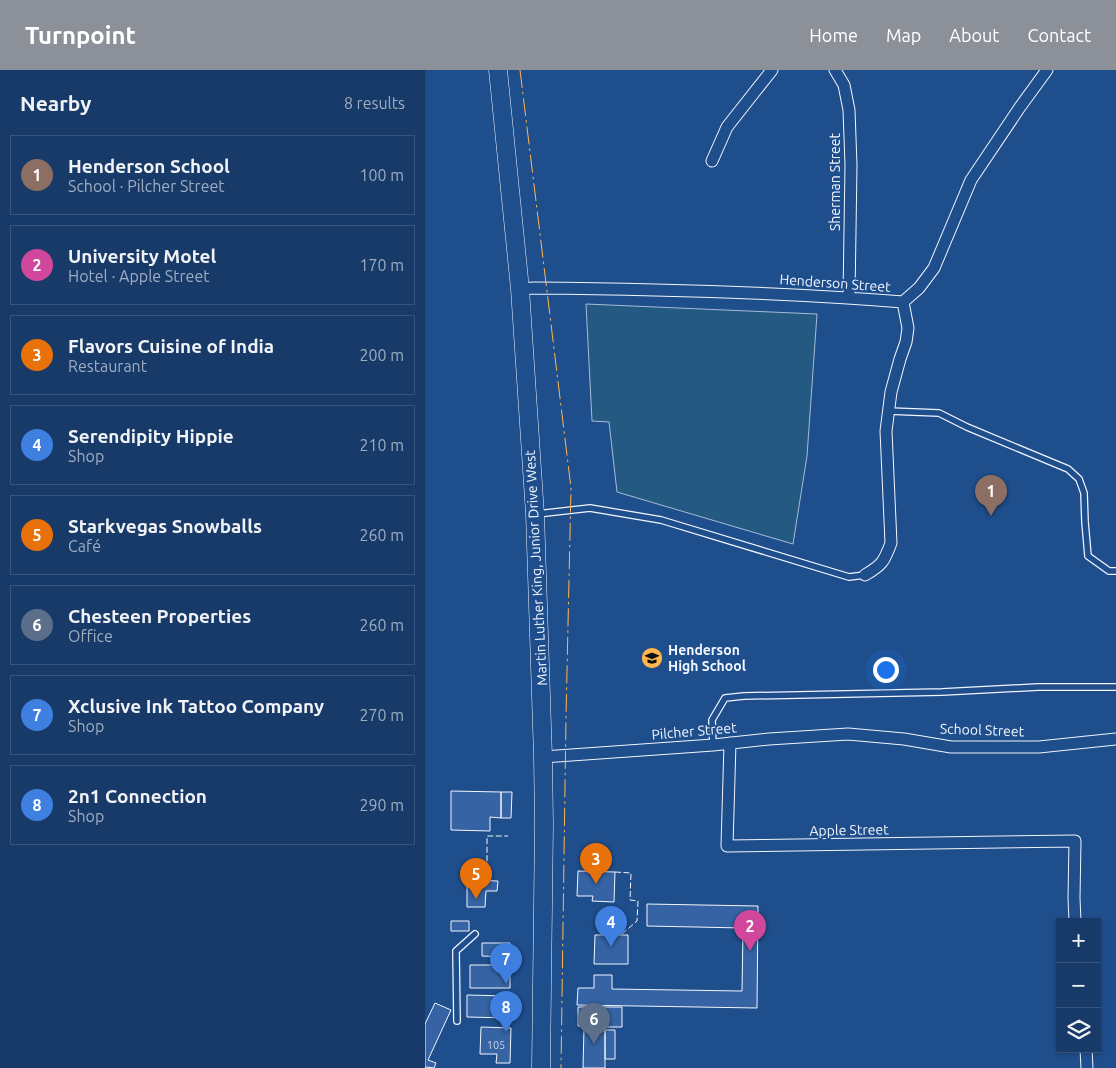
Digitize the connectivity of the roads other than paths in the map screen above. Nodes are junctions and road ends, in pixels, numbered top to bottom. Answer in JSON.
{"nodes":[{"id":1,"x":498,"y":70,"type":"edge"},
{"id":2,"x":772,"y":70,"type":"edge"},
{"id":3,"x":835,"y":70,"type":"edge"},
{"id":4,"x":1047,"y":70,"type":"edge"},
{"id":5,"x":713,"y":161,"type":"dead end"},
{"id":6,"x":520,"y":289,"type":"junction"},
{"id":7,"x":849,"y":298,"type":"junction"},
{"id":8,"x":903,"y":302,"type":"junction"},
{"id":9,"x":888,"y":411,"type":"junction"},
{"id":10,"x":535,"y":514,"type":"junction"},
{"id":11,"x":1116,"y":571,"type":"edge"},
{"id":12,"x":865,"y":575,"type":"joint"},
{"id":13,"x":1116,"y":687,"type":"edge"},
{"id":14,"x":848,"y":734,"type":"joint"},
{"id":15,"x":1116,"y":739,"type":"edge"},
{"id":16,"x":730,"y":743,"type":"junction"},
{"id":17,"x":713,"y":745,"type":"junction"},
{"id":18,"x":543,"y":757,"type":"junction"},
{"id":19,"x":1075,"y":918,"type":"edge"},
{"id":20,"x":475,"y":934,"type":"dead end"},
{"id":21,"x":457,"y":1021,"type":"dead end"},
{"id":22,"x":1086,"y":1053,"type":"edge"},
{"id":23,"x":541,"y":1068,"type":"edge"},
{"id":24,"x":1087,"y":1068,"type":"edge"}],
"edges":[{"from":1,"to":6,"type":"main road","name":"Martin Luther King, Junior Drive West"},
{"from":2,"to":5,"type":"street"},
{"from":3,"to":7,"type":"street","name":"Sherman Street"},
{"from":4,"to":8,"type":"street","name":"Henderson Street"},
{"from":6,"to":7,"type":"street","name":"Henderson Street"},
{"from":6,"to":10,"type":"main road","name":"Martin Luther King, Junior Drive West"},
{"from":7,"to":8,"type":"street","name":"Henderson Street"},
{"from":8,"to":9,"type":"street"},
{"from":9,"to":11,"type":"lane"},
{"from":9,"to":12,"type":"street"},
{"from":10,"to":12,"type":"lane"},
{"from":10,"to":18,"type":"main road","name":"Martin Luther King, Junior Drive West"},
{"from":13,"to":17,"type":"lane"},
{"from":14,"to":15,"type":"street","name":"School Street"},
{"from":14,"to":16,"type":"street","name":"Pilcher Street"},
{"from":16,"to":17,"type":"street","name":"Pilcher Street"},
{"from":16,"to":19,"type":"street","name":"Apple Street"},
{"from":17,"to":18,"type":"street","name":"Pilcher Street"},
{"from":18,"to":23,"type":"main road","name":"Martin Luther King, Junior Drive West"},
{"from":20,"to":21,"type":"lane"},
{"from":22,"to":24,"type":"street"}]}
